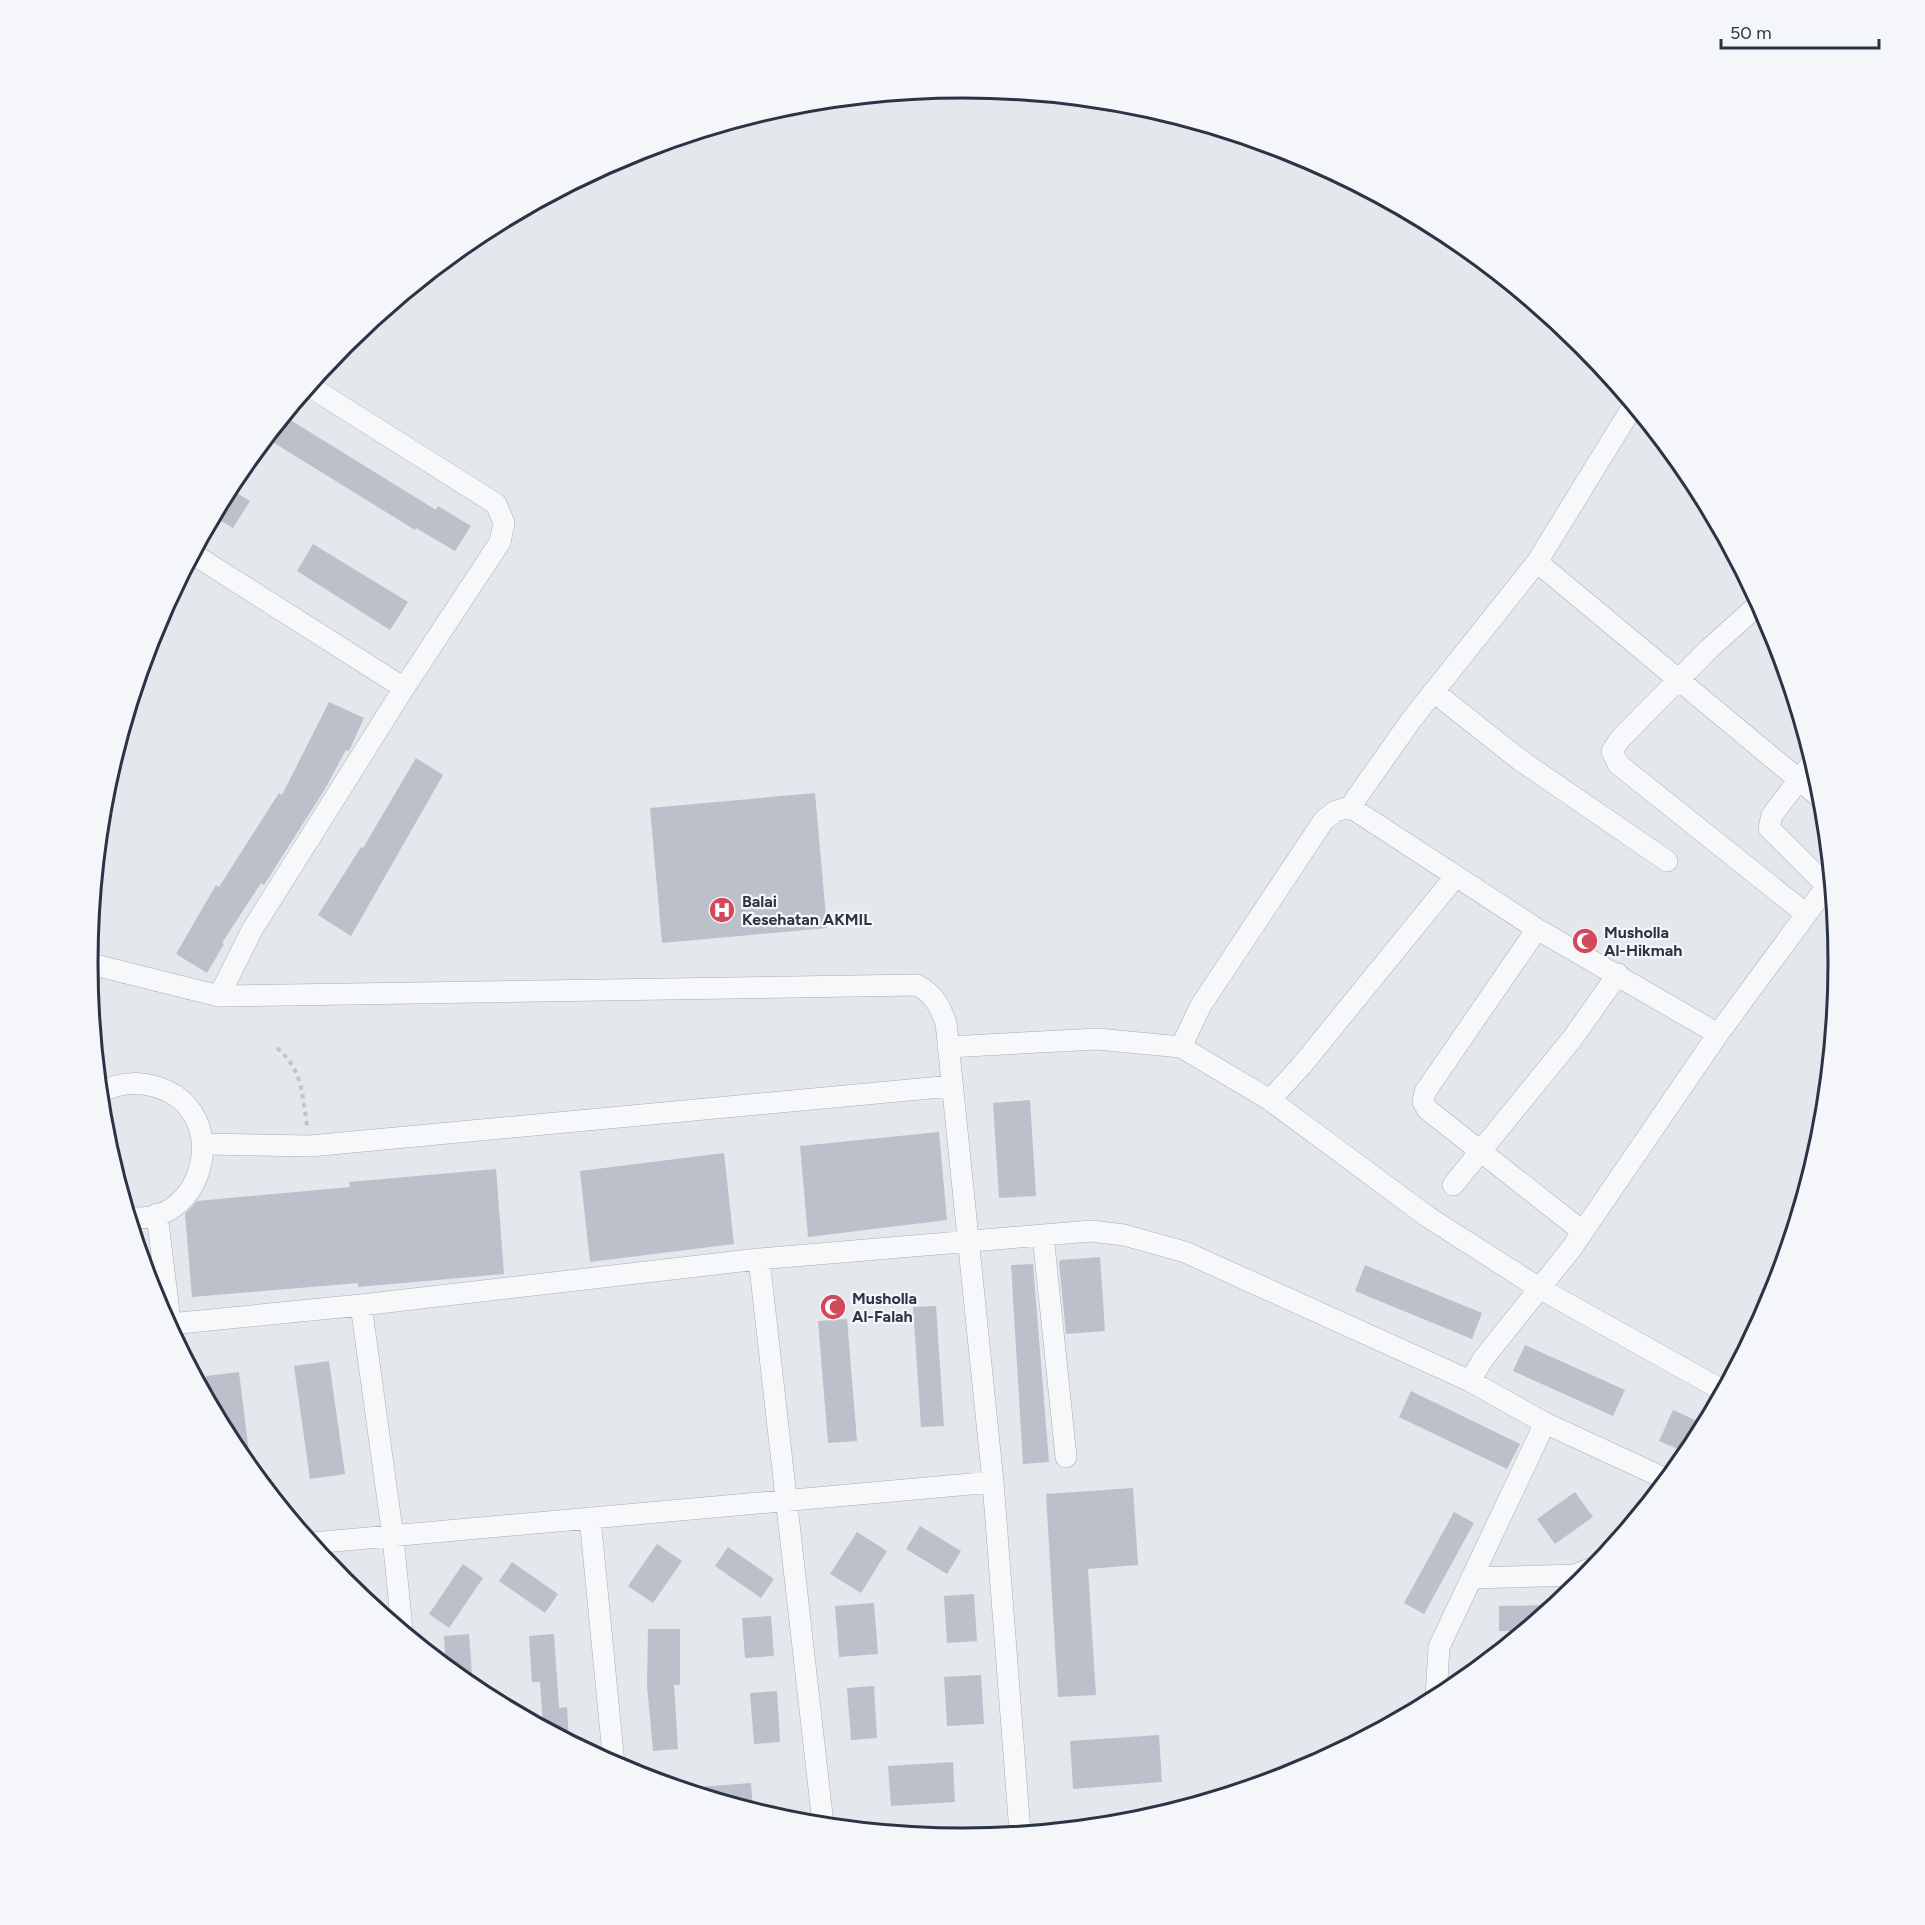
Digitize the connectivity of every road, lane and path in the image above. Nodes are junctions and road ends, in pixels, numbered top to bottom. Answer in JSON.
{"nodes":[{"id":1,"x":314,"y":389,"type":"edge"},
{"id":2,"x":1629,"y":412,"type":"edge"},
{"id":3,"x":199,"y":558,"type":"edge"},
{"id":4,"x":1537,"y":561,"type":"junction"},
{"id":5,"x":1752,"y":610,"type":"edge"},
{"id":6,"x":1680,"y":679,"type":"junction"},
{"id":7,"x":404,"y":688,"type":"junction"},
{"id":8,"x":1434,"y":692,"type":"junction"},
{"id":9,"x":1806,"y":771,"type":"edge"},
{"id":10,"x":1350,"y":807,"type":"junction"},
{"id":11,"x":1666,"y":861,"type":"dead end"},
{"id":12,"x":1455,"y":877,"type":"junction"},
{"id":13,"x":1823,"y":878,"type":"edge"},
{"id":14,"x":1824,"y":890,"type":"edge"},
{"id":15,"x":1806,"y":914,"type":"junction"},
{"id":16,"x":1537,"y":929,"type":"junction"},
{"id":17,"x":98,"y":966,"type":"edge"},
{"id":18,"x":1618,"y":974,"type":"junction"},
{"id":19,"x":219,"y":996,"type":"junction"},
{"id":20,"x":1718,"y":1034,"type":"junction"},
{"id":21,"x":1184,"y":1039,"type":"junction"},
{"id":22,"x":948,"y":1047,"type":"junction"},
{"id":23,"x":277,"y":1048,"type":"dead end"},
{"id":24,"x":952,"y":1086,"type":"junction"},
{"id":25,"x":107,"y":1089,"type":"edge"},
{"id":26,"x":1270,"y":1101,"type":"junction"},
{"id":27,"x":204,"y":1144,"type":"junction"},
{"id":28,"x":310,"y":1146,"type":"junction"},
{"id":29,"x":1481,"y":1150,"type":"junction"},
{"id":30,"x":1453,"y":1185,"type":"dead end"},
{"id":31,"x":157,"y":1214,"type":"junction"},
{"id":32,"x":136,"y":1216,"type":"edge"},
{"id":33,"x":1582,"y":1231,"type":"junction"},
{"id":34,"x":1043,"y":1235,"type":"junction"},
{"id":35,"x":968,"y":1242,"type":"junction"},
{"id":36,"x":759,"y":1258,"type":"junction"},
{"id":37,"x":1544,"y":1282,"type":"junction"},
{"id":38,"x":167,"y":1303,"type":"edge"},
{"id":39,"x":361,"y":1305,"type":"junction"},
{"id":40,"x":178,"y":1326,"type":"edge"},
{"id":41,"x":1470,"y":1381,"type":"junction"},
{"id":42,"x":1716,"y":1387,"type":"edge"},
{"id":43,"x":1545,"y":1423,"type":"junction"},
{"id":44,"x":1066,"y":1457,"type":"dead end"},
{"id":45,"x":1659,"y":1476,"type":"edge"},
{"id":46,"x":993,"y":1482,"type":"junction"},
{"id":47,"x":787,"y":1500,"type":"junction"},
{"id":48,"x":590,"y":1518,"type":"junction"},
{"id":49,"x":393,"y":1537,"type":"junction"},
{"id":50,"x":321,"y":1542,"type":"edge"},
{"id":51,"x":1573,"y":1575,"type":"edge"},
{"id":52,"x":1473,"y":1578,"type":"junction"},
{"id":53,"x":401,"y":1620,"type":"edge"},
{"id":54,"x":1437,"y":1686,"type":"edge"},
{"id":55,"x":613,"y":1754,"type":"edge"},
{"id":56,"x":822,"y":1816,"type":"edge"},
{"id":57,"x":1020,"y":1826,"type":"edge"}],
"edges":[{"from":1,"to":7,"type":"street"},
{"from":2,"to":4,"type":"street"},
{"from":3,"to":7,"type":"street"},
{"from":4,"to":6,"type":"street"},
{"from":4,"to":8,"type":"street"},
{"from":5,"to":6,"type":"street"},
{"from":6,"to":9,"type":"street"},
{"from":6,"to":15,"type":"street"},
{"from":7,"to":19,"type":"street"},
{"from":8,"to":10,"type":"street"},
{"from":8,"to":11,"type":"street"},
{"from":9,"to":13,"type":"street"},
{"from":10,"to":12,"type":"street"},
{"from":10,"to":21,"type":"street"},
{"from":12,"to":16,"type":"street"},
{"from":12,"to":26,"type":"street"},
{"from":14,"to":15,"type":"street"},
{"from":15,"to":20,"type":"street"},
{"from":16,"to":18,"type":"street"},
{"from":16,"to":29,"type":"street"},
{"from":17,"to":19,"type":"street"},
{"from":18,"to":20,"type":"street"},
{"from":18,"to":29,"type":"street"},
{"from":19,"to":22,"type":"street"},
{"from":20,"to":33,"type":"street"},
{"from":21,"to":22,"type":"street"},
{"from":21,"to":26,"type":"street"},
{"from":22,"to":24,"type":"street"},
{"from":23,"to":28,"type":"path"},
{"from":24,"to":28,"type":"street"},
{"from":24,"to":35,"type":"street"},
{"from":25,"to":27,"type":"street"},
{"from":26,"to":37,"type":"street"},
{"from":27,"to":28,"type":"street"},
{"from":27,"to":31,"type":"street"},
{"from":29,"to":30,"type":"street"},
{"from":29,"to":33,"type":"street"},
{"from":31,"to":32,"type":"street"},
{"from":31,"to":38,"type":"street"},
{"from":33,"to":37,"type":"street"},
{"from":34,"to":35,"type":"street"},
{"from":34,"to":41,"type":"street"},
{"from":34,"to":44,"type":"street"},
{"from":35,"to":36,"type":"street"},
{"from":35,"to":46,"type":"street"},
{"from":36,"to":39,"type":"street"},
{"from":36,"to":47,"type":"street"},
{"from":37,"to":41,"type":"street"},
{"from":37,"to":42,"type":"street"},
{"from":39,"to":40,"type":"street"},
{"from":39,"to":49,"type":"street"},
{"from":41,"to":43,"type":"street"},
{"from":43,"to":45,"type":"street"},
{"from":43,"to":52,"type":"street"},
{"from":46,"to":47,"type":"street"},
{"from":46,"to":57,"type":"street"},
{"from":47,"to":48,"type":"street"},
{"from":47,"to":56,"type":"street"},
{"from":48,"to":49,"type":"street"},
{"from":48,"to":55,"type":"street"},
{"from":49,"to":50,"type":"street"},
{"from":49,"to":53,"type":"street"},
{"from":51,"to":52,"type":"street"},
{"from":52,"to":54,"type":"street"}]}
